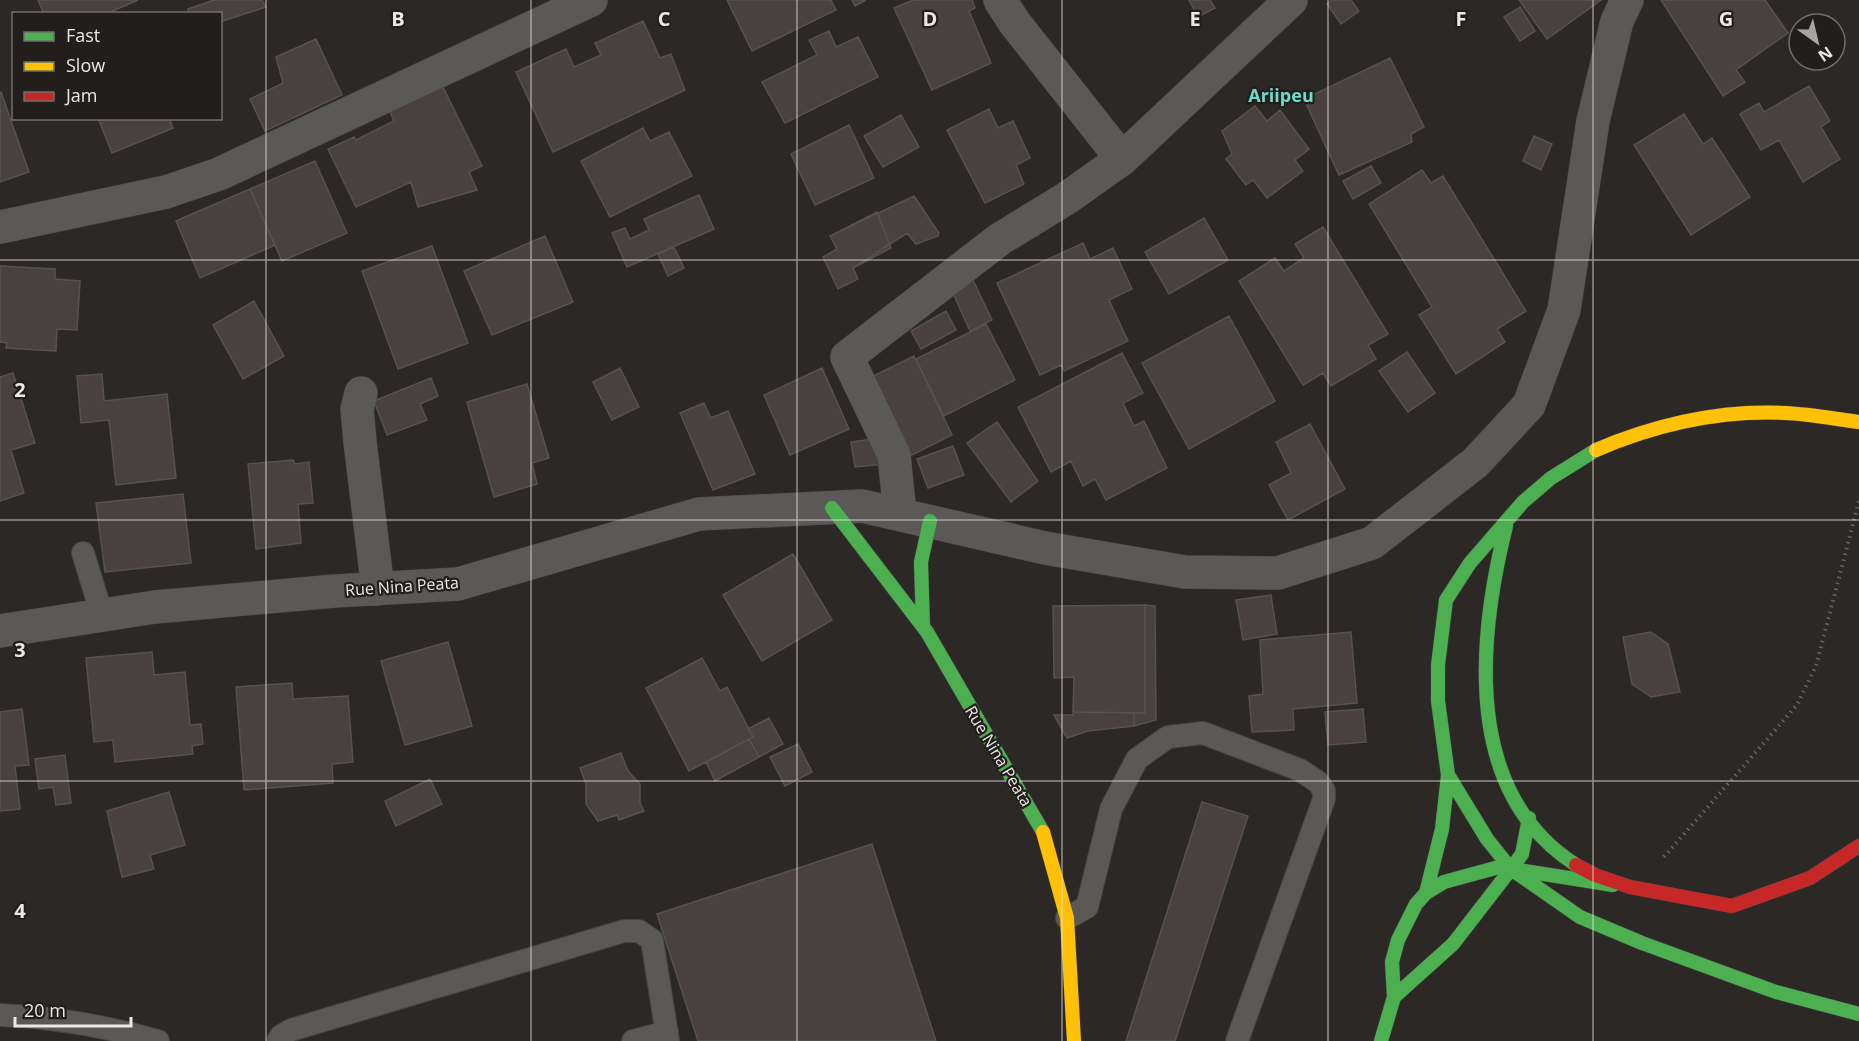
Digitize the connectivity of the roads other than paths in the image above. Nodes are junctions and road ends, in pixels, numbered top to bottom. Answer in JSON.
{"nodes":[{"id":1,"x":591,"y":0,"type":"edge"},
{"id":2,"x":1000,"y":0,"type":"edge"},
{"id":3,"x":1291,"y":0,"type":"edge"},
{"id":4,"x":1627,"y":0,"type":"edge"},
{"id":5,"x":1122,"y":159,"type":"junction"},
{"id":6,"x":0,"y":227,"type":"edge"},
{"id":7,"x":361,"y":393,"type":"dead end"},
{"id":8,"x":1859,"y":422,"type":"edge"},
{"id":9,"x":847,"y":507,"type":"junction"},
{"id":10,"x":915,"y":518,"type":"junction"},
{"id":11,"x":1509,"y":518,"type":"junction"},
{"id":12,"x":83,"y":553,"type":"dead end"},
{"id":13,"x":378,"y":589,"type":"junction"},
{"id":14,"x":102,"y":615,"type":"junction"},
{"id":15,"x":923,"y":626,"type":"junction"},
{"id":16,"x":0,"y":631,"type":"edge"},
{"id":17,"x":1448,"y":775,"type":"junction"},
{"id":18,"x":1528,"y":818,"type":"junction"},
{"id":19,"x":1859,"y":846,"type":"edge"},
{"id":20,"x":1511,"y":869,"type":"junction"},
{"id":21,"x":1630,"y":888,"type":"junction"},
{"id":22,"x":1426,"y":893,"type":"junction"},
{"id":23,"x":1067,"y":918,"type":"junction"},
{"id":24,"x":1394,"y":997,"type":"junction"},
{"id":25,"x":1859,"y":1014,"type":"edge"},
{"id":26,"x":0,"y":1016,"type":"edge"},
{"id":27,"x":667,"y":1036,"type":"edge"},
{"id":28,"x":158,"y":1041,"type":"edge"},
{"id":29,"x":278,"y":1041,"type":"edge"},
{"id":30,"x":633,"y":1041,"type":"edge"},
{"id":31,"x":1074,"y":1041,"type":"edge"},
{"id":32,"x":1238,"y":1041,"type":"edge"},
{"id":33,"x":1382,"y":1041,"type":"edge"}],
"edges":[{"from":1,"to":6,"type":"street"},
{"from":2,"to":5,"type":"street"},
{"from":3,"to":5,"type":"street"},
{"from":4,"to":10,"type":"street"},
{"from":5,"to":10,"type":"street"},
{"from":7,"to":13,"type":"street"},
{"from":8,"to":11,"type":"main road"},
{"from":9,"to":10,"type":"street"},
{"from":9,"to":13,"type":"street","name":"Rue Nina Peata"},
{"from":9,"to":15,"type":"main road","name":"Rue Nina Peata"},
{"from":10,"to":15,"type":"main road"},
{"from":11,"to":17,"type":"main road"},
{"from":11,"to":18,"type":"main road"},
{"from":12,"to":14,"type":"lane"},
{"from":13,"to":14,"type":"street","name":"Rue Nina Peata"},
{"from":14,"to":16,"type":"street","name":"Rue Nina Peata"},
{"from":15,"to":23,"type":"main road","name":"Rue Nina Peata"},
{"from":17,"to":20,"type":"main road"},
{"from":17,"to":22,"type":"main road"},
{"from":18,"to":20,"type":"main road"},
{"from":18,"to":21,"type":"main road"},
{"from":19,"to":21,"type":"main road"},
{"from":20,"to":21,"type":"main road"},
{"from":20,"to":22,"type":"main road"},
{"from":20,"to":24,"type":"main road"},
{"from":20,"to":25,"type":"main road"},
{"from":22,"to":24,"type":"main road"},
{"from":23,"to":31,"type":"main road","name":"Rue Nina Peata"},
{"from":23,"to":32,"type":"lane"},
{"from":24,"to":33,"type":"main road"},
{"from":26,"to":28,"type":"lane"},
{"from":27,"to":29,"type":"lane"},
{"from":27,"to":30,"type":"lane"}]}
